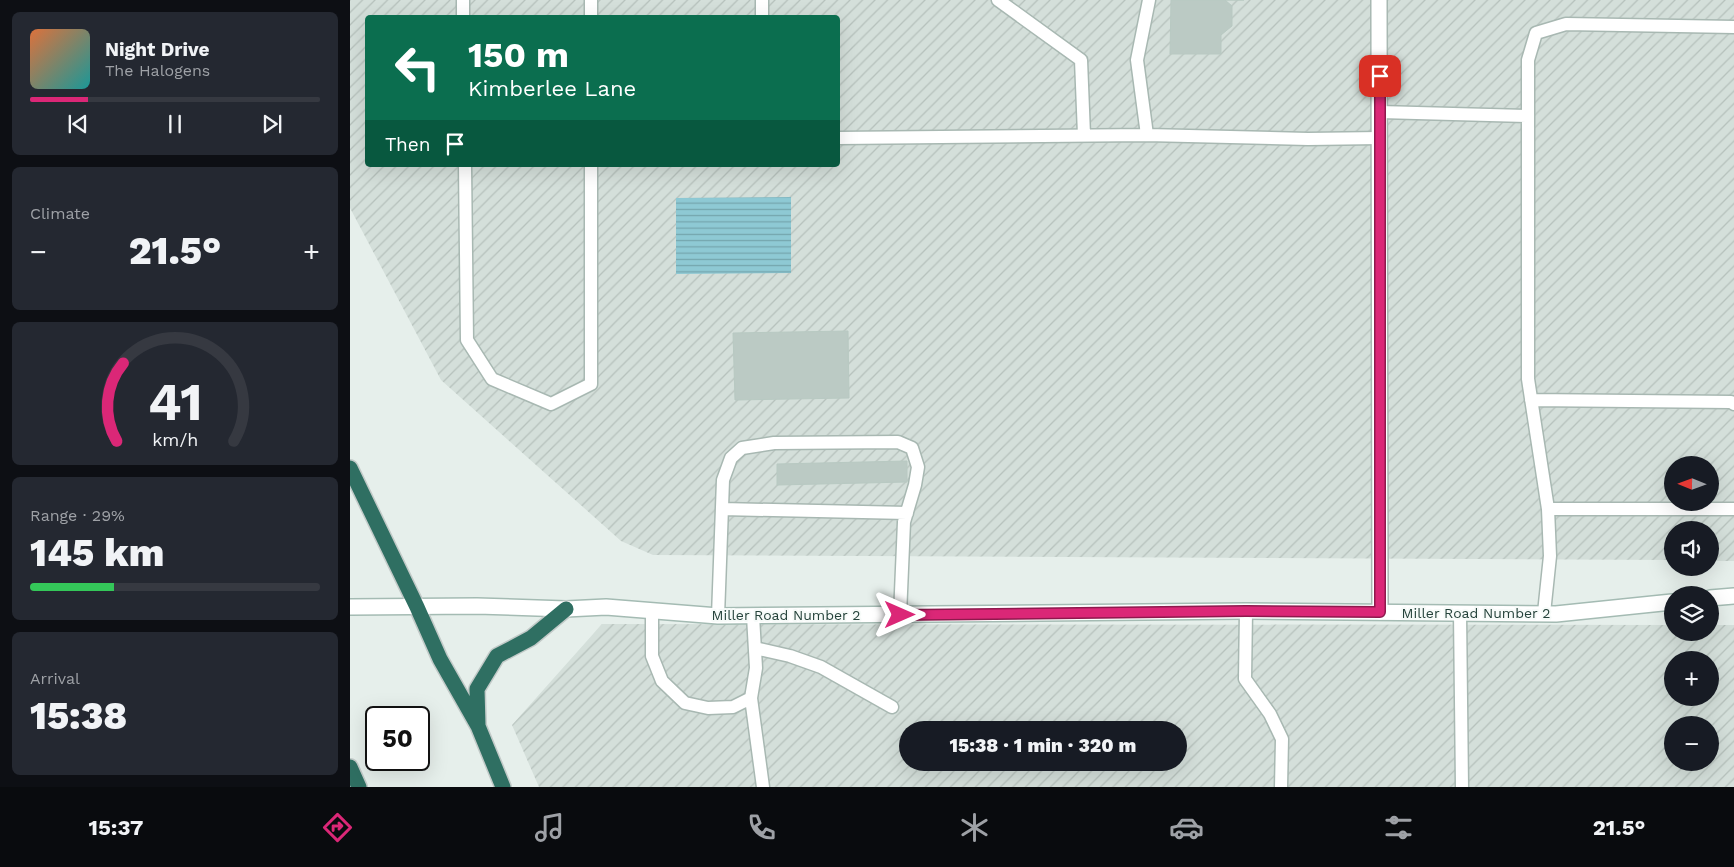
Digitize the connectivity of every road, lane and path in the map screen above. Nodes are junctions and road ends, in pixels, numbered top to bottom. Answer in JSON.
{"nodes":[{"id":1,"x":463,"y":0,"type":"edge"},
{"id":2,"x":591,"y":0,"type":"edge"},
{"id":3,"x":762,"y":0,"type":"edge"},
{"id":4,"x":998,"y":0,"type":"edge"},
{"id":5,"x":1149,"y":0,"type":"edge"},
{"id":6,"x":1379,"y":0,"type":"edge"},
{"id":7,"x":463,"y":15,"type":"edge"},
{"id":8,"x":591,"y":15,"type":"edge"},
{"id":9,"x":762,"y":15,"type":"edge"},
{"id":10,"x":1734,"y":27,"type":"edge"},
{"id":11,"x":1380,"y":112,"type":"junction"},
{"id":12,"x":1528,"y":116,"type":"junction"},
{"id":13,"x":1147,"y":134,"type":"junction"},
{"id":14,"x":1084,"y":135,"type":"junction"},
{"id":15,"x":840,"y":138,"type":"edge"},
{"id":16,"x":1380,"y":138,"type":"junction"},
{"id":17,"x":465,"y":167,"type":"edge"},
{"id":18,"x":591,"y":167,"type":"edge"},
{"id":19,"x":1532,"y":400,"type":"junction"},
{"id":20,"x":1734,"y":404,"type":"edge"},
{"id":21,"x":350,"y":468,"type":"edge"},
{"id":22,"x":722,"y":509,"type":"junction"},
{"id":23,"x":1548,"y":509,"type":"junction"},
{"id":24,"x":1734,"y":509,"type":"edge"},
{"id":25,"x":907,"y":513,"type":"junction"},
{"id":26,"x":1734,"y":596,"type":"edge"},
{"id":27,"x":1719,"y":597,"type":"edge"},
{"id":28,"x":1664,"y":603,"type":"edge"},
{"id":29,"x":350,"y":607,"type":"edge"},
{"id":30,"x":416,"y":607,"type":"junction"},
{"id":31,"x":566,"y":609,"type":"junction"},
{"id":32,"x":652,"y":611,"type":"junction"},
{"id":33,"x":1246,"y":611,"type":"junction"},
{"id":34,"x":1380,"y":612,"type":"junction"},
{"id":35,"x":1460,"y":613,"type":"junction"},
{"id":36,"x":1544,"y":613,"type":"junction"},
{"id":37,"x":900,"y":615,"type":"junction"},
{"id":38,"x":718,"y":616,"type":"junction"},
{"id":39,"x":753,"y":616,"type":"junction"},
{"id":40,"x":755,"y":648,"type":"junction"},
{"id":41,"x":751,"y":698,"type":"junction"},
{"id":42,"x":892,"y":707,"type":"dead end"},
{"id":43,"x":478,"y":726,"type":"junction"},
{"id":44,"x":350,"y":768,"type":"edge"},
{"id":45,"x":359,"y":787,"type":"edge"},
{"id":46,"x":503,"y":787,"type":"edge"},
{"id":47,"x":763,"y":787,"type":"edge"},
{"id":48,"x":1281,"y":787,"type":"edge"},
{"id":49,"x":1462,"y":787,"type":"edge"}],
"edges":[{"from":1,"to":7,"type":"lane"},
{"from":2,"to":8,"type":"lane"},
{"from":3,"to":9,"type":"lane"},
{"from":4,"to":14,"type":"lane"},
{"from":5,"to":13,"type":"lane"},
{"from":6,"to":11,"type":"main road"},
{"from":10,"to":12,"type":"lane"},
{"from":11,"to":12,"type":"lane"},
{"from":11,"to":16,"type":"main road"},
{"from":12,"to":19,"type":"lane"},
{"from":13,"to":14,"type":"lane"},
{"from":13,"to":16,"type":"lane"},
{"from":14,"to":15,"type":"lane"},
{"from":16,"to":34,"type":"main road"},
{"from":17,"to":18,"type":"lane"},
{"from":19,"to":20,"type":"lane"},
{"from":19,"to":23,"type":"lane"},
{"from":21,"to":30,"type":"highway"},
{"from":22,"to":25,"type":"lane"},
{"from":22,"to":25,"type":"lane"},
{"from":22,"to":38,"type":"lane"},
{"from":23,"to":24,"type":"lane"},
{"from":23,"to":36,"type":"lane"},
{"from":25,"to":37,"type":"lane"},
{"from":26,"to":27,"type":"main road"},
{"from":28,"to":36,"type":"main road","name":"Miller Road Number 2"},
{"from":29,"to":30,"type":"main road","name":"Miller Road Number 2"},
{"from":30,"to":31,"type":"main road","name":"Miller Road Number 2"},
{"from":30,"to":43,"type":"highway"},
{"from":31,"to":32,"type":"main road","name":"Miller Road Number 2"},
{"from":31,"to":43,"type":"highway"},
{"from":32,"to":38,"type":"main road","name":"Miller Road Number 2"},
{"from":32,"to":41,"type":"lane"},
{"from":33,"to":34,"type":"main road","name":"Miller Road Number 2"},
{"from":33,"to":37,"type":"main road","name":"Miller Road Number 2"},
{"from":33,"to":48,"type":"lane"},
{"from":34,"to":35,"type":"main road","name":"Miller Road Number 2"},
{"from":35,"to":36,"type":"main road","name":"Miller Road Number 2"},
{"from":35,"to":49,"type":"lane"},
{"from":37,"to":39,"type":"main road","name":"Miller Road Number 2"},
{"from":38,"to":39,"type":"main road","name":"Miller Road Number 2"},
{"from":39,"to":40,"type":"lane"},
{"from":40,"to":41,"type":"lane"},
{"from":40,"to":42,"type":"lane"},
{"from":41,"to":47,"type":"lane"},
{"from":43,"to":46,"type":"highway"},
{"from":44,"to":45,"type":"highway"}]}
